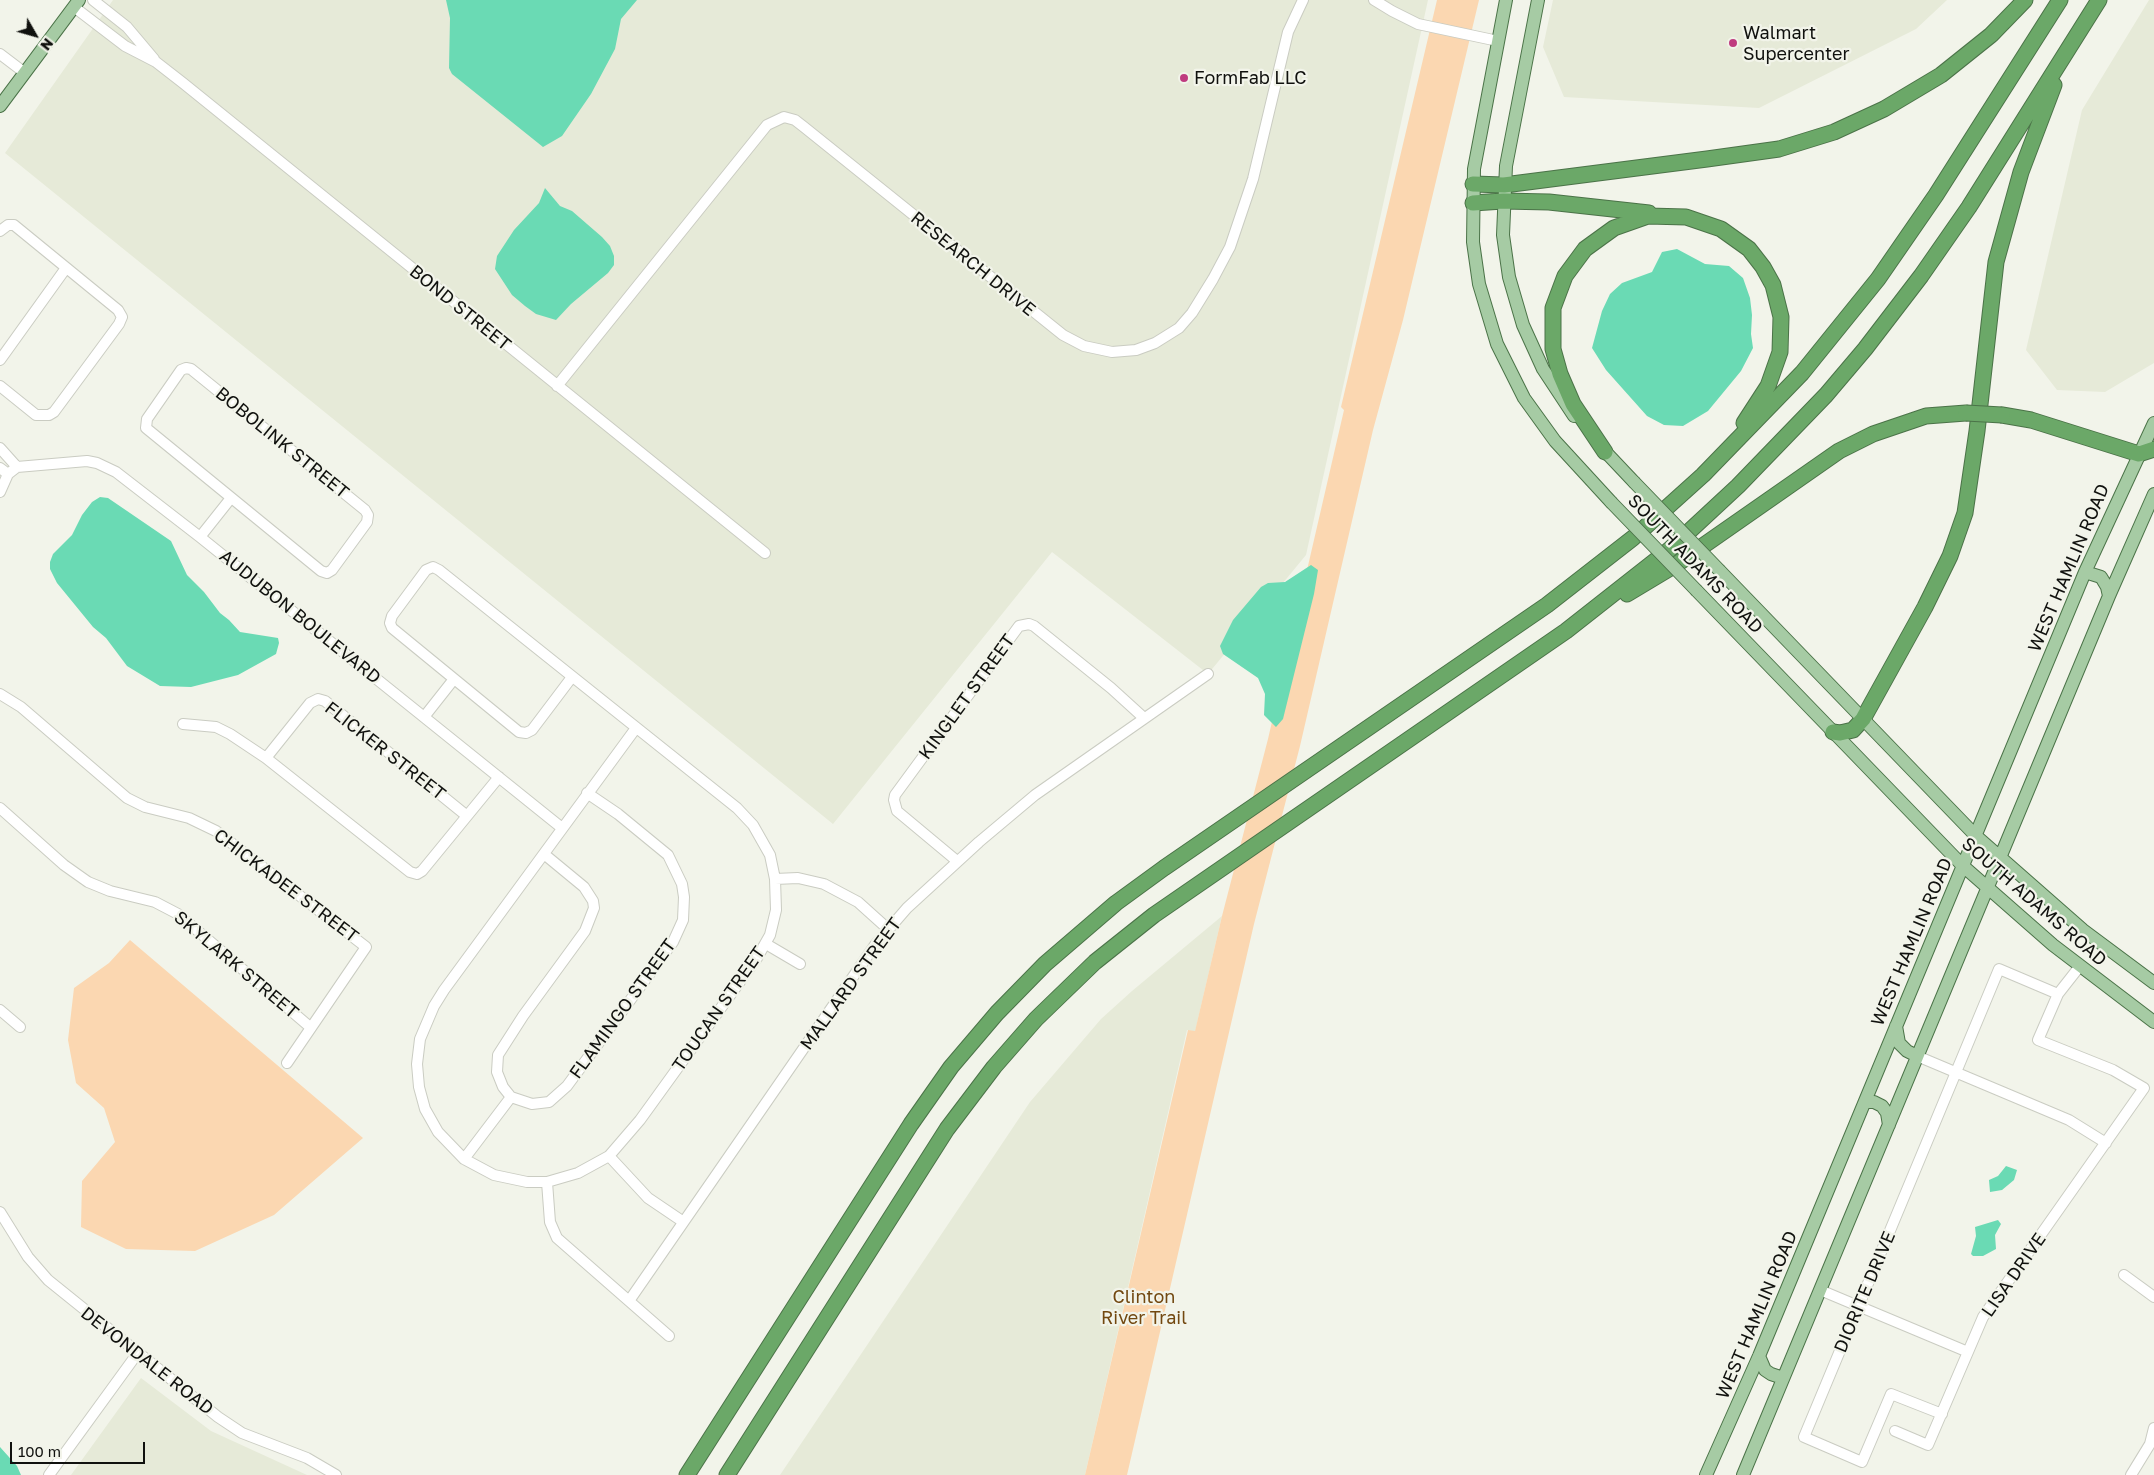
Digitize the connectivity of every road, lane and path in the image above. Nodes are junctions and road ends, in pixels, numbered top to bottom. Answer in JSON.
{"nodes":[{"id":1,"x":93,"y":0,"type":"edge"},
{"id":2,"x":1303,"y":0,"type":"edge"},
{"id":3,"x":1374,"y":0,"type":"edge"},
{"id":4,"x":1506,"y":0,"type":"edge"},
{"id":5,"x":1538,"y":0,"type":"edge"},
{"id":6,"x":2025,"y":0,"type":"edge"},
{"id":7,"x":2060,"y":0,"type":"edge"},
{"id":8,"x":2099,"y":0,"type":"edge"},
{"id":9,"x":76,"y":3,"type":"edge"},
{"id":10,"x":1498,"y":40,"type":"junction"},
{"id":11,"x":2067,"y":51,"type":"junction"},
{"id":12,"x":0,"y":54,"type":"edge"},
{"id":13,"x":156,"y":62,"type":"junction"},
{"id":14,"x":25,"y":73,"type":"junction"},
{"id":15,"x":0,"y":106,"type":"edge"},
{"id":16,"x":1473,"y":184,"type":"junction"},
{"id":17,"x":1504,"y":185,"type":"junction"},
{"id":18,"x":1503,"y":200,"type":"junction"},
{"id":19,"x":1473,"y":203,"type":"junction"},
{"id":20,"x":1663,"y":215,"type":"junction"},
{"id":21,"x":0,"y":231,"type":"edge"},
{"id":22,"x":66,"y":268,"type":"junction"},
{"id":23,"x":0,"y":360,"type":"edge"},
{"id":24,"x":0,"y":386,"type":"edge"},
{"id":25,"x":557,"y":386,"type":"junction"},
{"id":26,"x":2154,"y":423,"type":"edge"},
{"id":27,"x":0,"y":448,"type":"edge"},
{"id":28,"x":2154,"y":449,"type":"edge"},
{"id":29,"x":1605,"y":452,"type":"junction"},
{"id":30,"x":2139,"y":454,"type":"junction"},
{"id":31,"x":17,"y":467,"type":"junction"},
{"id":32,"x":4,"y":471,"type":"edge"},
{"id":33,"x":1703,"y":475,"type":"junction"},
{"id":34,"x":0,"y":492,"type":"edge"},
{"id":35,"x":2154,"y":494,"type":"edge"},
{"id":36,"x":231,"y":498,"type":"junction"},
{"id":37,"x":200,"y":537,"type":"junction"},
{"id":38,"x":765,"y":552,"type":"dead end"},
{"id":39,"x":2086,"y":572,"type":"junction"},
{"id":40,"x":2109,"y":596,"type":"junction"},
{"id":41,"x":1566,"y":631,"type":"junction"},
{"id":42,"x":1208,"y":674,"type":"dead end"},
{"id":43,"x":572,"y":677,"type":"junction"},
{"id":44,"x":454,"y":679,"type":"junction"},
{"id":45,"x":0,"y":694,"type":"edge"},
{"id":46,"x":424,"y":717,"type":"junction"},
{"id":47,"x":1144,"y":718,"type":"junction"},
{"id":48,"x":1863,"y":719,"type":"junction"},
{"id":49,"x":183,"y":724,"type":"dead end"},
{"id":50,"x":636,"y":728,"type":"junction"},
{"id":51,"x":1833,"y":732,"type":"junction"},
{"id":52,"x":266,"y":758,"type":"junction"},
{"id":53,"x":499,"y":777,"type":"junction"},
{"id":54,"x":587,"y":793,"type":"junction"},
{"id":55,"x":0,"y":808,"type":"edge"},
{"id":56,"x":467,"y":816,"type":"junction"},
{"id":57,"x":562,"y":828,"type":"junction"},
{"id":58,"x":1976,"y":836,"type":"junction"},
{"id":59,"x":544,"y":854,"type":"junction"},
{"id":60,"x":2000,"y":858,"type":"junction"},
{"id":61,"x":957,"y":861,"type":"junction"},
{"id":62,"x":1963,"y":866,"type":"junction"},
{"id":63,"x":775,"y":879,"type":"junction"},
{"id":64,"x":1987,"y":889,"type":"junction"},
{"id":65,"x":888,"y":929,"type":"junction"},
{"id":66,"x":766,"y":944,"type":"junction"},
{"id":67,"x":800,"y":964,"type":"dead end"},
{"id":68,"x":2080,"y":966,"type":"junction"},
{"id":69,"x":2154,"y":983,"type":"edge"},
{"id":70,"x":2058,"y":994,"type":"junction"},
{"id":71,"x":0,"y":1010,"type":"edge"},
{"id":72,"x":2154,"y":1011,"type":"edge"},
{"id":73,"x":2140,"y":1012,"type":"junction"},
{"id":74,"x":2154,"y":1022,"type":"edge"},
{"id":75,"x":1896,"y":1026,"type":"junction"},
{"id":76,"x":20,"y":1027,"type":"dead end"},
{"id":77,"x":310,"y":1027,"type":"junction"},
{"id":78,"x":1917,"y":1056,"type":"junction"},
{"id":79,"x":287,"y":1063,"type":"dead end"},
{"id":80,"x":1956,"y":1072,"type":"junction"},
{"id":81,"x":511,"y":1097,"type":"junction"},
{"id":82,"x":1865,"y":1102,"type":"junction"},
{"id":83,"x":1889,"y":1125,"type":"junction"},
{"id":84,"x":2106,"y":1143,"type":"junction"},
{"id":85,"x":609,"y":1156,"type":"junction"},
{"id":86,"x":464,"y":1159,"type":"junction"},
{"id":87,"x":546,"y":1182,"type":"junction"},
{"id":88,"x":0,"y":1212,"type":"edge"},
{"id":89,"x":682,"y":1221,"type":"junction"},
{"id":90,"x":2124,"y":1275,"type":"dead end"},
{"id":91,"x":1820,"y":1290,"type":"junction"},
{"id":92,"x":2154,"y":1297,"type":"edge"},
{"id":93,"x":628,"y":1301,"type":"junction"},
{"id":94,"x":1858,"y":1306,"type":"junction"},
{"id":95,"x":669,"y":1336,"type":"dead end"},
{"id":96,"x":1968,"y":1352,"type":"junction"},
{"id":97,"x":137,"y":1354,"type":"junction"},
{"id":98,"x":1759,"y":1356,"type":"junction"},
{"id":99,"x":1783,"y":1378,"type":"junction"},
{"id":100,"x":1942,"y":1414,"type":"junction"},
{"id":101,"x":2154,"y":1428,"type":"edge"},
{"id":102,"x":1895,"y":1430,"type":"dead end"},
{"id":103,"x":324,"y":1472,"type":"edge"},
{"id":104,"x":49,"y":1475,"type":"edge"},
{"id":105,"x":336,"y":1475,"type":"edge"},
{"id":106,"x":687,"y":1475,"type":"edge"},
{"id":107,"x":727,"y":1475,"type":"edge"},
{"id":108,"x":1706,"y":1475,"type":"edge"},
{"id":109,"x":1743,"y":1475,"type":"edge"},
{"id":110,"x":2131,"y":1475,"type":"edge"}],
"edges":[{"from":1,"to":13,"type":"street","name":"BOND STREET"},
{"from":2,"to":25,"type":"street","name":"RESEARCH DRIVE"},
{"from":3,"to":10,"type":"street"},
{"from":4,"to":10,"type":"main road","name":"SOUTH ADAMS ROAD"},
{"from":5,"to":17,"type":"main road","name":"SOUTH ADAMS ROAD"},
{"from":6,"to":17,"type":"highway"},
{"from":7,"to":33,"type":"highway"},
{"from":8,"to":11,"type":"highway"},
{"from":9,"to":13,"type":"street","name":"BOND STREET"},
{"from":9,"to":14,"type":"main road"},
{"from":10,"to":16,"type":"main road","name":"SOUTH ADAMS ROAD"},
{"from":11,"to":41,"type":"highway"},
{"from":11,"to":48,"type":"highway"},
{"from":12,"to":14,"type":"street"},
{"from":13,"to":25,"type":"street","name":"BOND STREET"},
{"from":14,"to":15,"type":"main road"},
{"from":16,"to":17,"type":"highway"},
{"from":16,"to":19,"type":"main road","name":"SOUTH ADAMS ROAD"},
{"from":17,"to":18,"type":"main road","name":"SOUTH ADAMS ROAD"},
{"from":18,"to":19,"type":"highway"},
{"from":18,"to":20,"type":"highway"},
{"from":18,"to":29,"type":"main road","name":"SOUTH ADAMS ROAD"},
{"from":19,"to":51,"type":"main road","name":"SOUTH ADAMS ROAD","bridge":true},
{"from":20,"to":29,"type":"highway"},
{"from":20,"to":33,"type":"highway"},
{"from":21,"to":22,"type":"street"},
{"from":22,"to":23,"type":"street"},
{"from":22,"to":24,"type":"street"},
{"from":25,"to":38,"type":"street","name":"BOND STREET"},
{"from":26,"to":30,"type":"main road","name":"WEST HAMLIN ROAD"},
{"from":27,"to":31,"type":"street"},
{"from":28,"to":30,"type":"highway"},
{"from":29,"to":48,"type":"main road","name":"SOUTH ADAMS ROAD","bridge":true},
{"from":30,"to":39,"type":"main road","name":"WEST HAMLIN ROAD"},
{"from":30,"to":41,"type":"highway","bridge":true},
{"from":31,"to":32,"type":"street"},
{"from":31,"to":37,"type":"street","name":"AUDUBON BOULEVARD"},
{"from":32,"to":34,"type":"street"},
{"from":33,"to":106,"type":"highway"},
{"from":35,"to":40,"type":"main road"},
{"from":36,"to":36,"type":"street","name":"BOBOLINK STREET"},
{"from":36,"to":37,"type":"street"},
{"from":37,"to":46,"type":"street","name":"AUDUBON BOULEVARD"},
{"from":39,"to":40,"type":"main road"},
{"from":39,"to":58,"type":"main road","name":"WEST HAMLIN ROAD"},
{"from":40,"to":60,"type":"main road"},
{"from":41,"to":107,"type":"highway"},
{"from":42,"to":47,"type":"street","name":"MALLARD STREET"},
{"from":43,"to":44,"type":"street"},
{"from":43,"to":44,"type":"street"},
{"from":43,"to":50,"type":"street"},
{"from":44,"to":46,"type":"street"},
{"from":45,"to":77,"type":"street","name":"CHICKADEE STREET"},
{"from":46,"to":53,"type":"street","name":"AUDUBON BOULEVARD"},
{"from":47,"to":61,"type":"street","name":"MALLARD STREET"},
{"from":47,"to":61,"type":"street","name":"KINGLET STREET"},
{"from":48,"to":51,"type":"highway"},
{"from":48,"to":58,"type":"main road","name":"SOUTH ADAMS ROAD"},
{"from":49,"to":52,"type":"street"},
{"from":50,"to":54,"type":"street","name":"TOUCAN STREET"},
{"from":50,"to":63,"type":"street","name":"TOUCAN STREET"},
{"from":51,"to":62,"type":"main road","name":"SOUTH ADAMS ROAD"},
{"from":52,"to":56,"type":"street"},
{"from":52,"to":56,"type":"street","name":"FLICKER STREET"},
{"from":53,"to":56,"type":"street"},
{"from":53,"to":57,"type":"street","name":"AUDUBON BOULEVARD"},
{"from":54,"to":57,"type":"street","name":"TOUCAN STREET"},
{"from":54,"to":81,"type":"street","name":"FLAMINGO STREET"},
{"from":55,"to":77,"type":"street","name":"SKYLARK STREET"},
{"from":57,"to":59,"type":"street","name":"TOUCAN STREET"},
{"from":58,"to":60,"type":"main road","name":"SOUTH ADAMS ROAD"},
{"from":58,"to":62,"type":"main road","name":"WEST HAMLIN ROAD"},
{"from":59,"to":81,"type":"street"},
{"from":59,"to":86,"type":"street","name":"TOUCAN STREET"},
{"from":60,"to":64,"type":"main road"},
{"from":60,"to":69,"type":"main road","name":"SOUTH ADAMS ROAD"},
{"from":61,"to":65,"type":"street","name":"MALLARD STREET"},
{"from":62,"to":64,"type":"main road","name":"SOUTH ADAMS ROAD"},
{"from":62,"to":75,"type":"main road","name":"WEST HAMLIN ROAD"},
{"from":63,"to":65,"type":"street"},
{"from":63,"to":66,"type":"street","name":"TOUCAN STREET"},
{"from":64,"to":68,"type":"main road","name":"SOUTH ADAMS ROAD"},
{"from":64,"to":78,"type":"main road"},
{"from":65,"to":89,"type":"street","name":"MALLARD STREET"},
{"from":66,"to":67,"type":"street"},
{"from":66,"to":85,"type":"street","name":"TOUCAN STREET"},
{"from":68,"to":70,"type":"street"},
{"from":68,"to":73,"type":"main road","name":"SOUTH ADAMS ROAD"},
{"from":70,"to":80,"type":"street","name":"DIORITE DRIVE"},
{"from":70,"to":84,"type":"street","name":"LISA DRIVE"},
{"from":71,"to":76,"type":"street"},
{"from":72,"to":73,"type":"main road"},
{"from":73,"to":74,"type":"main road","name":"SOUTH ADAMS ROAD"},
{"from":75,"to":78,"type":"main road"},
{"from":75,"to":82,"type":"main road","name":"WEST HAMLIN ROAD"},
{"from":77,"to":79,"type":"street","name":"SKYLARK STREET"},
{"from":78,"to":80,"type":"street"},
{"from":78,"to":83,"type":"main road"},
{"from":80,"to":84,"type":"street"},
{"from":80,"to":94,"type":"street","name":"DIORITE DRIVE"},
{"from":81,"to":86,"type":"street"},
{"from":82,"to":83,"type":"main road"},
{"from":82,"to":98,"type":"main road","name":"WEST HAMLIN ROAD"},
{"from":83,"to":91,"type":"main road"},
{"from":84,"to":96,"type":"street","name":"LISA DRIVE"},
{"from":85,"to":87,"type":"street","name":"TOUCAN STREET"},
{"from":85,"to":89,"type":"street"},
{"from":86,"to":87,"type":"street","name":"TOUCAN STREET"},
{"from":87,"to":93,"type":"street"},
{"from":88,"to":97,"type":"street","name":"DEVONDALE ROAD"},
{"from":89,"to":93,"type":"street","name":"MALLARD STREET"},
{"from":90,"to":92,"type":"street"},
{"from":91,"to":94,"type":"street"},
{"from":91,"to":99,"type":"main road"},
{"from":93,"to":95,"type":"street"},
{"from":94,"to":96,"type":"street"},
{"from":94,"to":100,"type":"street","name":"DIORITE DRIVE"},
{"from":96,"to":100,"type":"street","name":"LISA DRIVE"},
{"from":97,"to":103,"type":"street","name":"DEVONDALE ROAD"},
{"from":97,"to":104,"type":"street"},
{"from":98,"to":99,"type":"main road"},
{"from":98,"to":108,"type":"main road","name":"WEST HAMLIN ROAD"},
{"from":99,"to":109,"type":"main road"},
{"from":100,"to":102,"type":"street","name":"LISA DRIVE"},
{"from":101,"to":110,"type":"street"},
{"from":103,"to":105,"type":"street","name":"DEVONDALE ROAD"}]}
